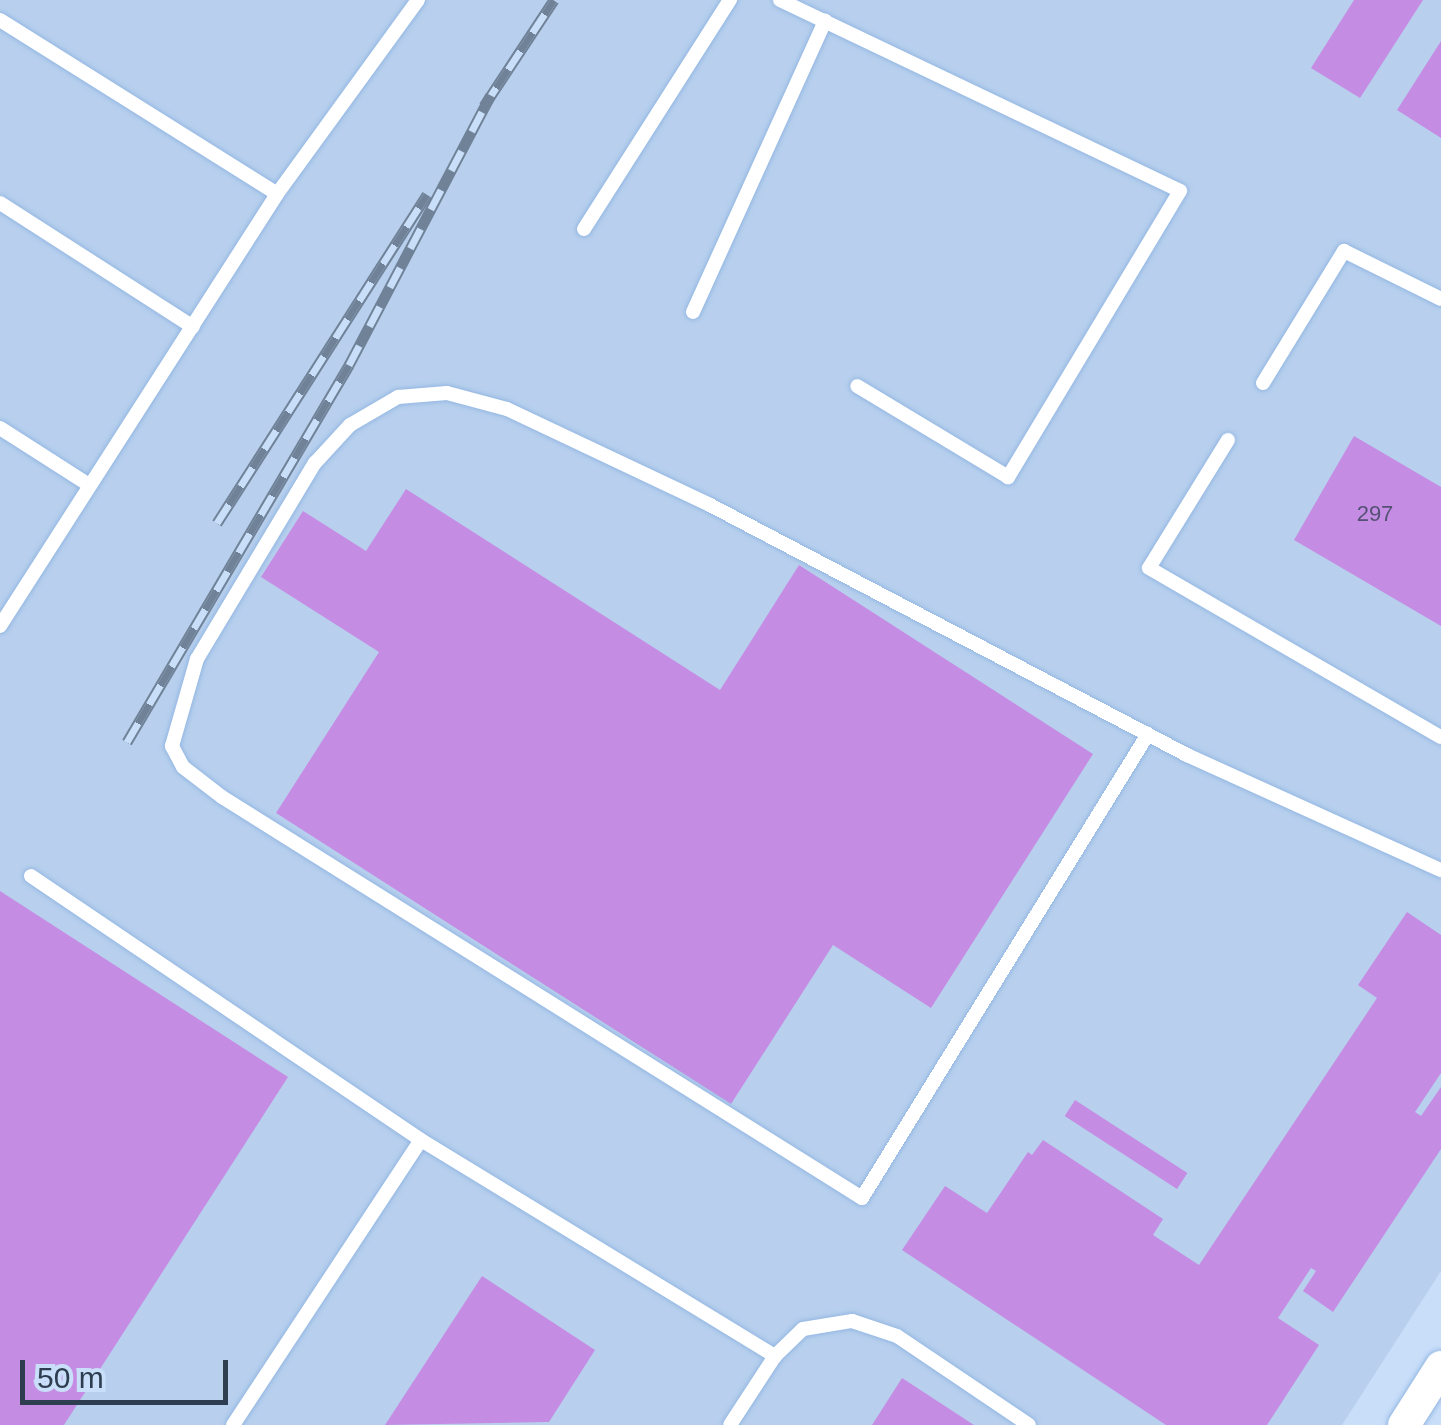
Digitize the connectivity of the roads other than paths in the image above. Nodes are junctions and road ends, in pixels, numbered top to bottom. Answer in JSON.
{"nodes":[{"id":1,"x":418,"y":0,"type":"edge"},
{"id":2,"x":730,"y":0,"type":"edge"},
{"id":3,"x":780,"y":0,"type":"edge"},
{"id":4,"x":0,"y":20,"type":"edge"},
{"id":5,"x":825,"y":21,"type":"junction"},
{"id":6,"x":277,"y":194,"type":"junction"},
{"id":7,"x":0,"y":204,"type":"edge"},
{"id":8,"x":584,"y":229,"type":"dead end"},
{"id":9,"x":1441,"y":300,"type":"edge"},
{"id":10,"x":693,"y":312,"type":"dead end"},
{"id":11,"x":193,"y":327,"type":"junction"},
{"id":12,"x":1263,"y":383,"type":"dead end"},
{"id":13,"x":856,"y":386,"type":"dead end"},
{"id":14,"x":0,"y":428,"type":"edge"},
{"id":15,"x":1228,"y":440,"type":"dead end"},
{"id":16,"x":89,"y":485,"type":"junction"},
{"id":17,"x":0,"y":626,"type":"edge"},
{"id":18,"x":1148,"y":734,"type":"junction"},
{"id":19,"x":1441,"y":737,"type":"edge"},
{"id":20,"x":1441,"y":870,"type":"edge"},
{"id":21,"x":31,"y":876,"type":"dead end"},
{"id":22,"x":421,"y":1140,"type":"junction"},
{"id":23,"x":775,"y":1356,"type":"junction"},
{"id":24,"x":1441,"y":1367,"type":"edge"},
{"id":25,"x":233,"y":1425,"type":"edge"},
{"id":26,"x":730,"y":1425,"type":"edge"},
{"id":27,"x":1029,"y":1425,"type":"edge"},
{"id":28,"x":1404,"y":1425,"type":"edge"}],
"edges":[{"from":1,"to":6,"type":"lane"},
{"from":2,"to":8,"type":"lane"},
{"from":3,"to":5,"type":"lane"},
{"from":4,"to":6,"type":"lane"},
{"from":5,"to":10,"type":"lane"},
{"from":5,"to":13,"type":"lane"},
{"from":6,"to":11,"type":"lane"},
{"from":7,"to":11,"type":"lane"},
{"from":9,"to":12,"type":"lane"},
{"from":11,"to":16,"type":"lane"},
{"from":14,"to":16,"type":"lane"},
{"from":15,"to":19,"type":"lane"},
{"from":16,"to":17,"type":"lane"},
{"from":18,"to":18,"type":"lane"},
{"from":18,"to":20,"type":"lane"},
{"from":21,"to":22,"type":"lane"},
{"from":22,"to":23,"type":"lane"},
{"from":22,"to":25,"type":"lane"},
{"from":23,"to":26,"type":"lane"},
{"from":23,"to":27,"type":"lane"},
{"from":24,"to":28,"type":"street"}]}
